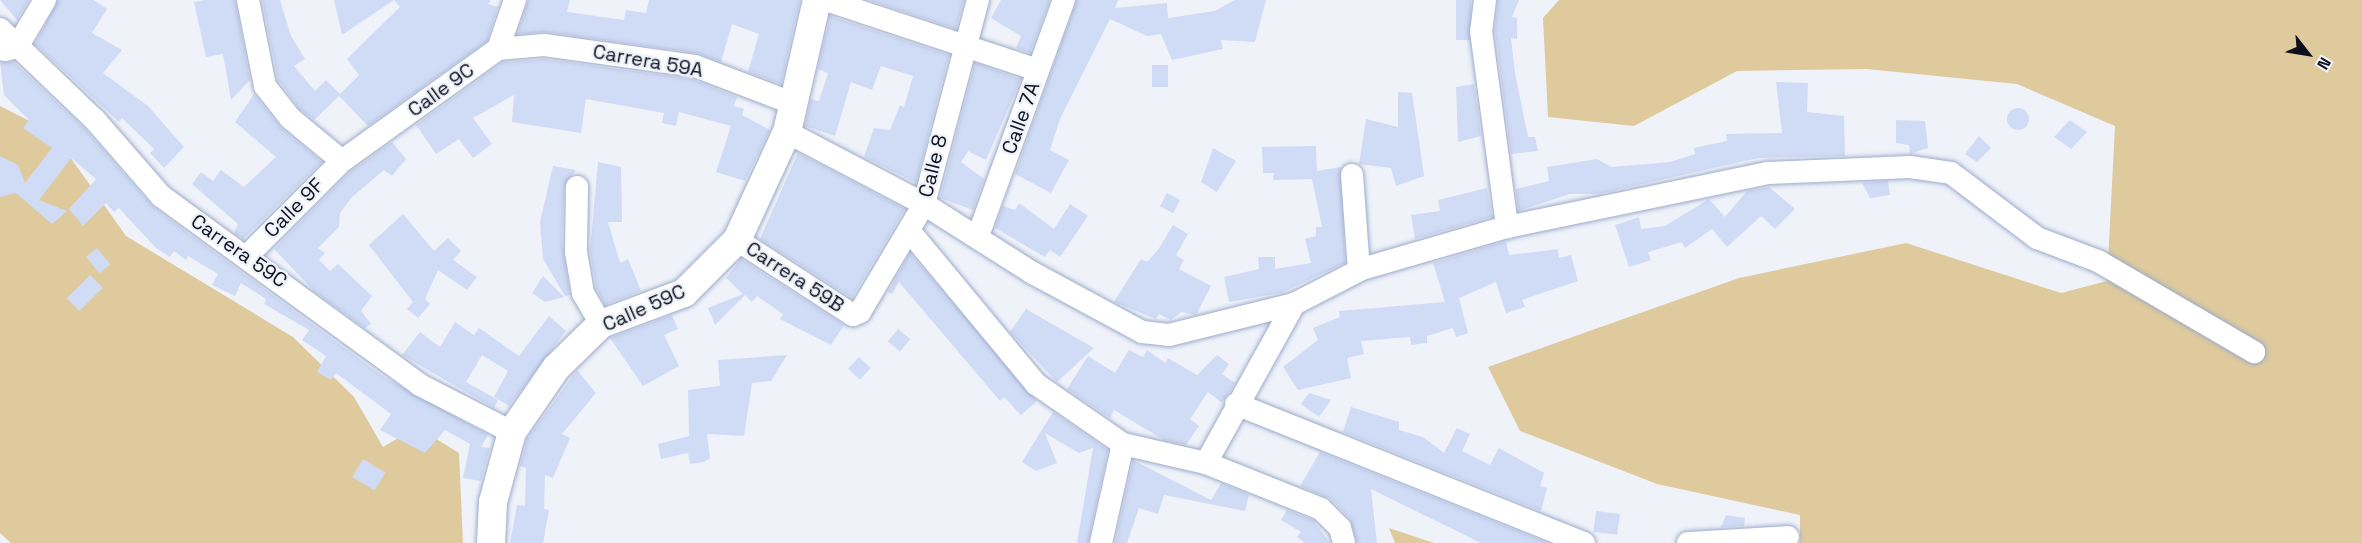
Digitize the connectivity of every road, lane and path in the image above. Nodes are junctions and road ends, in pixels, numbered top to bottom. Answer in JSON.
{"nodes":[{"id":1,"x":45,"y":0,"type":"edge"},
{"id":2,"x":248,"y":0,"type":"edge"},
{"id":3,"x":515,"y":0,"type":"edge"},
{"id":4,"x":817,"y":0,"type":"edge"},
{"id":5,"x":826,"y":0,"type":"edge"},
{"id":6,"x":978,"y":0,"type":"edge"},
{"id":7,"x":1064,"y":0,"type":"edge"},
{"id":8,"x":1485,"y":0,"type":"edge"},
{"id":9,"x":0,"y":29,"type":"edge"},
{"id":10,"x":9,"y":49,"type":"edge"},
{"id":11,"x":498,"y":49,"type":"junction"},
{"id":12,"x":963,"y":49,"type":"junction"},
{"id":13,"x":1038,"y":70,"type":"junction"},
{"id":14,"x":792,"y":103,"type":"junction"},
{"id":15,"x":787,"y":132,"type":"junction"},
{"id":16,"x":342,"y":161,"type":"junction"},
{"id":17,"x":1352,"y":175,"type":"dead end"},
{"id":18,"x":577,"y":187,"type":"dead end"},
{"id":19,"x":924,"y":204,"type":"junction"},
{"id":20,"x":1507,"y":227,"type":"junction"},
{"id":21,"x":911,"y":233,"type":"junction"},
{"id":22,"x":978,"y":236,"type":"junction"},
{"id":23,"x":737,"y":240,"type":"junction"},
{"id":24,"x":247,"y":256,"type":"junction"},
{"id":25,"x":1359,"y":270,"type":"junction"},
{"id":26,"x":1294,"y":304,"type":"junction"},
{"id":27,"x":853,"y":315,"type":"joint"},
{"id":28,"x":602,"y":324,"type":"junction"},
{"id":29,"x":2254,"y":352,"type":"dead end"},
{"id":30,"x":1236,"y":404,"type":"junction"},
{"id":31,"x":512,"y":432,"type":"junction"},
{"id":32,"x":1123,"y":444,"type":"junction"},
{"id":33,"x":1206,"y":463,"type":"junction"},
{"id":34,"x":1788,"y":537,"type":"dead end"},
{"id":35,"x":491,"y":543,"type":"edge"},
{"id":36,"x":1101,"y":543,"type":"edge"},
{"id":37,"x":1344,"y":543,"type":"edge"},
{"id":38,"x":1584,"y":543,"type":"edge"},
{"id":39,"x":1688,"y":543,"type":"edge"}],
"edges":[{"from":1,"to":10,"type":"street"},
{"from":2,"to":16,"type":"street"},
{"from":3,"to":11,"type":"street"},
{"from":4,"to":14,"type":"street","name":"Calle 59C"},
{"from":5,"to":12,"type":"street"},
{"from":6,"to":12,"type":"street","name":"Calle 8"},
{"from":7,"to":13,"type":"street","name":"Calle 7A"},
{"from":8,"to":20,"type":"street"},
{"from":9,"to":10,"type":"street","name":"Carrera 59C"},
{"from":10,"to":24,"type":"street","name":"Carrera 59C"},
{"from":11,"to":14,"type":"street","name":"Carrera 59A"},
{"from":11,"to":16,"type":"street","name":"Calle 9C"},
{"from":12,"to":13,"type":"street"},
{"from":12,"to":19,"type":"street","name":"Calle 8"},
{"from":13,"to":22,"type":"street","name":"Calle 7A"},
{"from":14,"to":15,"type":"street","name":"Calle 59C"},
{"from":15,"to":19,"type":"street"},
{"from":15,"to":23,"type":"street","name":"Calle 59C"},
{"from":16,"to":24,"type":"street","name":"Calle 9F"},
{"from":17,"to":25,"type":"street"},
{"from":18,"to":28,"type":"street"},
{"from":19,"to":21,"type":"street","name":"Calle 8"},
{"from":19,"to":22,"type":"street"},
{"from":20,"to":25,"type":"street"},
{"from":20,"to":29,"type":"street"},
{"from":21,"to":27,"type":"street","name":"Calle 8"},
{"from":21,"to":32,"type":"street"},
{"from":22,"to":26,"type":"street"},
{"from":23,"to":27,"type":"street","name":"Carrera 59B"},
{"from":23,"to":28,"type":"street","name":"Calle 59C"},
{"from":24,"to":31,"type":"street","name":"Carrera 59C"},
{"from":25,"to":26,"type":"street"},
{"from":26,"to":30,"type":"street"},
{"from":28,"to":31,"type":"street","name":"Calle 59C"},
{"from":30,"to":33,"type":"street"},
{"from":30,"to":38,"type":"street"},
{"from":31,"to":35,"type":"street","name":"Calle 59C"},
{"from":32,"to":33,"type":"street"},
{"from":32,"to":36,"type":"street"},
{"from":33,"to":37,"type":"street"},
{"from":34,"to":39,"type":"street"}]}
